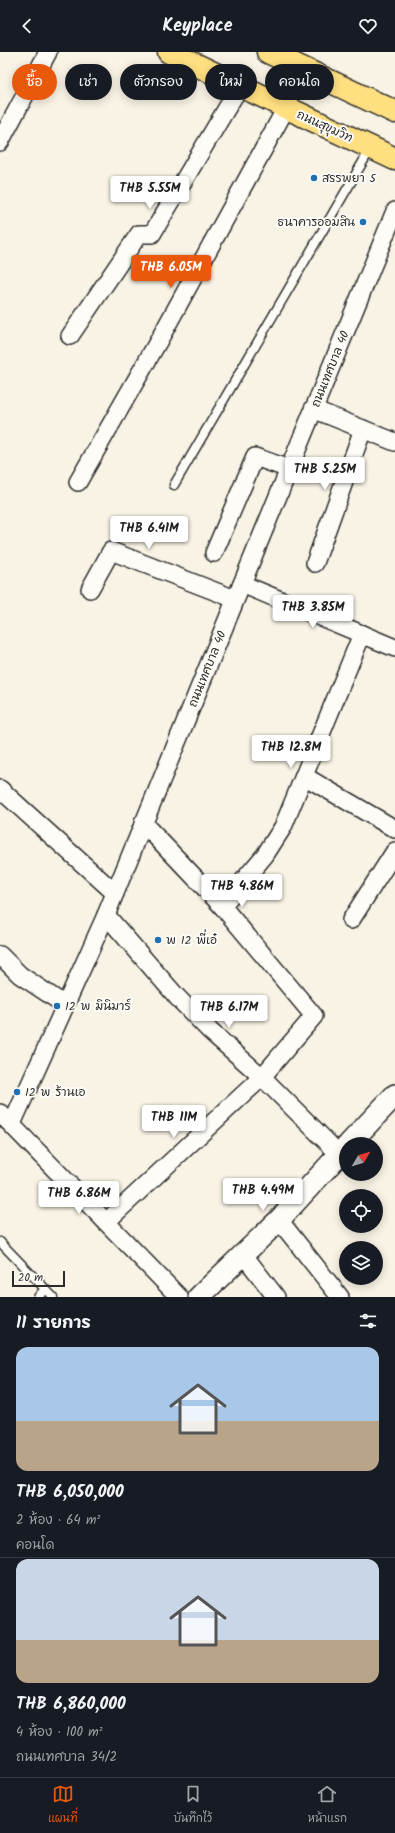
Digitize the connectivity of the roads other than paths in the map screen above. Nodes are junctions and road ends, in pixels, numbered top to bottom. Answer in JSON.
{"nodes":[{"id":1,"x":48,"y":52,"type":"edge"},
{"id":2,"x":169,"y":52,"type":"edge"},
{"id":3,"x":268,"y":52,"type":"edge"},
{"id":4,"x":298,"y":58,"type":"edge"},
{"id":5,"x":205,"y":69,"type":"edge"},
{"id":6,"x":257,"y":94,"type":"edge"},
{"id":7,"x":232,"y":100,"type":"edge"},
{"id":8,"x":286,"y":108,"type":"junction"},
{"id":9,"x":395,"y":112,"type":"edge"},
{"id":10,"x":0,"y":142,"type":"edge"},
{"id":11,"x":371,"y":148,"type":"junction"},
{"id":12,"x":395,"y":159,"type":"edge"},
{"id":13,"x":395,"y":211,"type":"edge"},
{"id":14,"x":70,"y":336,"type":"dead end"},
{"id":15,"x":313,"y":409,"type":"junction"},
{"id":16,"x":363,"y":429,"type":"junction"},
{"id":17,"x":395,"y":442,"type":"edge"},
{"id":18,"x":289,"y":469,"type":"junction"},
{"id":19,"x":78,"y":482,"type":"dead end"},
{"id":20,"x":174,"y":485,"type":"dead end"},
{"id":21,"x":214,"y":553,"type":"dead end"},
{"id":22,"x":314,"y":563,"type":"dead end"},
{"id":23,"x":90,"y":589,"type":"dead end"},
{"id":24,"x":238,"y":592,"type":"junction"},
{"id":25,"x":362,"y":634,"type":"junction"},
{"id":26,"x":395,"y":648,"type":"edge"},
{"id":27,"x":304,"y":776,"type":"junction"},
{"id":28,"x":0,"y":789,"type":"edge"},
{"id":29,"x":144,"y":823,"type":"junction"},
{"id":30,"x":395,"y":829,"type":"edge"},
{"id":31,"x":395,"y":851,"type":"edge"},
{"id":32,"x":115,"y":893,"type":"junction"},
{"id":33,"x":222,"y":906,"type":"junction"},
{"id":34,"x":106,"y":915,"type":"junction"},
{"id":35,"x":351,"y":920,"type":"dead end"},
{"id":36,"x":0,"y":955,"type":"edge"},
{"id":37,"x":65,"y":1006,"type":"junction"},
{"id":38,"x":262,"y":1077,"type":"junction"},
{"id":39,"x":395,"y":1095,"type":"edge"},
{"id":40,"x":6,"y":1118,"type":"edge"},
{"id":41,"x":355,"y":1137,"type":"edge"},
{"id":42,"x":339,"y":1143,"type":"edge"},
{"id":43,"x":339,"y":1155,"type":"edge"},
{"id":44,"x":279,"y":1220,"type":"junction"},
{"id":45,"x":106,"y":1222,"type":"junction"},
{"id":46,"x":0,"y":1242,"type":"edge"},
{"id":47,"x":243,"y":1254,"type":"junction"},
{"id":48,"x":45,"y":1289,"type":"junction"},
{"id":49,"x":38,"y":1297,"type":"edge"},
{"id":50,"x":53,"y":1297,"type":"edge"},
{"id":51,"x":179,"y":1297,"type":"edge"},
{"id":52,"x":199,"y":1297,"type":"edge"},
{"id":53,"x":276,"y":1297,"type":"edge"},
{"id":54,"x":340,"y":1297,"type":"edge"}],
"edges":[{"from":1,"to":10,"type":"street"},
{"from":2,"to":5,"type":"highway","name":"ถนนสุขุมวิท"},
{"from":3,"to":4,"type":"highway"},
{"from":4,"to":9,"type":"highway"},
{"from":6,"to":8,"type":"highway","name":"ถนนสุขุมวิท"},
{"from":7,"to":14,"type":"street"},
{"from":8,"to":11,"type":"highway","name":"ถนนสุขุมวิท"},
{"from":8,"to":19,"type":"street"},
{"from":11,"to":12,"type":"highway","name":"ถนนสุขุมวิท"},
{"from":11,"to":20,"type":"lane"},
{"from":13,"to":15,"type":"street","name":"ถนนเทศบาล 40"},
{"from":15,"to":16,"type":"street"},
{"from":15,"to":18,"type":"street","name":"ถนนเทศบาล 40"},
{"from":16,"to":17,"type":"street"},
{"from":16,"to":22,"type":"street"},
{"from":18,"to":21,"type":"street"},
{"from":18,"to":24,"type":"street","name":"ถนนเทศบาล 40"},
{"from":23,"to":24,"type":"street"},
{"from":24,"to":25,"type":"street"},
{"from":24,"to":29,"type":"street","name":"ถนนเทศบาล 40"},
{"from":25,"to":26,"type":"street"},
{"from":25,"to":27,"type":"street"},
{"from":27,"to":30,"type":"street"},
{"from":27,"to":33,"type":"street"},
{"from":28,"to":32,"type":"street"},
{"from":29,"to":32,"type":"street","name":"ถนนเทศบาล 40"},
{"from":29,"to":33,"type":"street"},
{"from":31,"to":35,"type":"street"},
{"from":32,"to":34,"type":"street","name":"ถนนเทศบาล 40"},
{"from":33,"to":38,"type":"street"},
{"from":34,"to":37,"type":"street","name":"ถนนเทศบาล 40"},
{"from":34,"to":38,"type":"street"},
{"from":36,"to":37,"type":"street"},
{"from":37,"to":40,"type":"street","name":"ถนนเทศบาล 40"},
{"from":38,"to":42,"type":"street"},
{"from":38,"to":45,"type":"street"},
{"from":39,"to":41,"type":"street"},
{"from":40,"to":45,"type":"street"},
{"from":43,"to":44,"type":"street"},
{"from":44,"to":47,"type":"street"},
{"from":44,"to":54,"type":"street"},
{"from":45,"to":51,"type":"street"},
{"from":46,"to":48,"type":"lane"},
{"from":47,"to":52,"type":"street"},
{"from":47,"to":53,"type":"street"},
{"from":48,"to":49,"type":"lane"},
{"from":48,"to":50,"type":"lane"}]}
